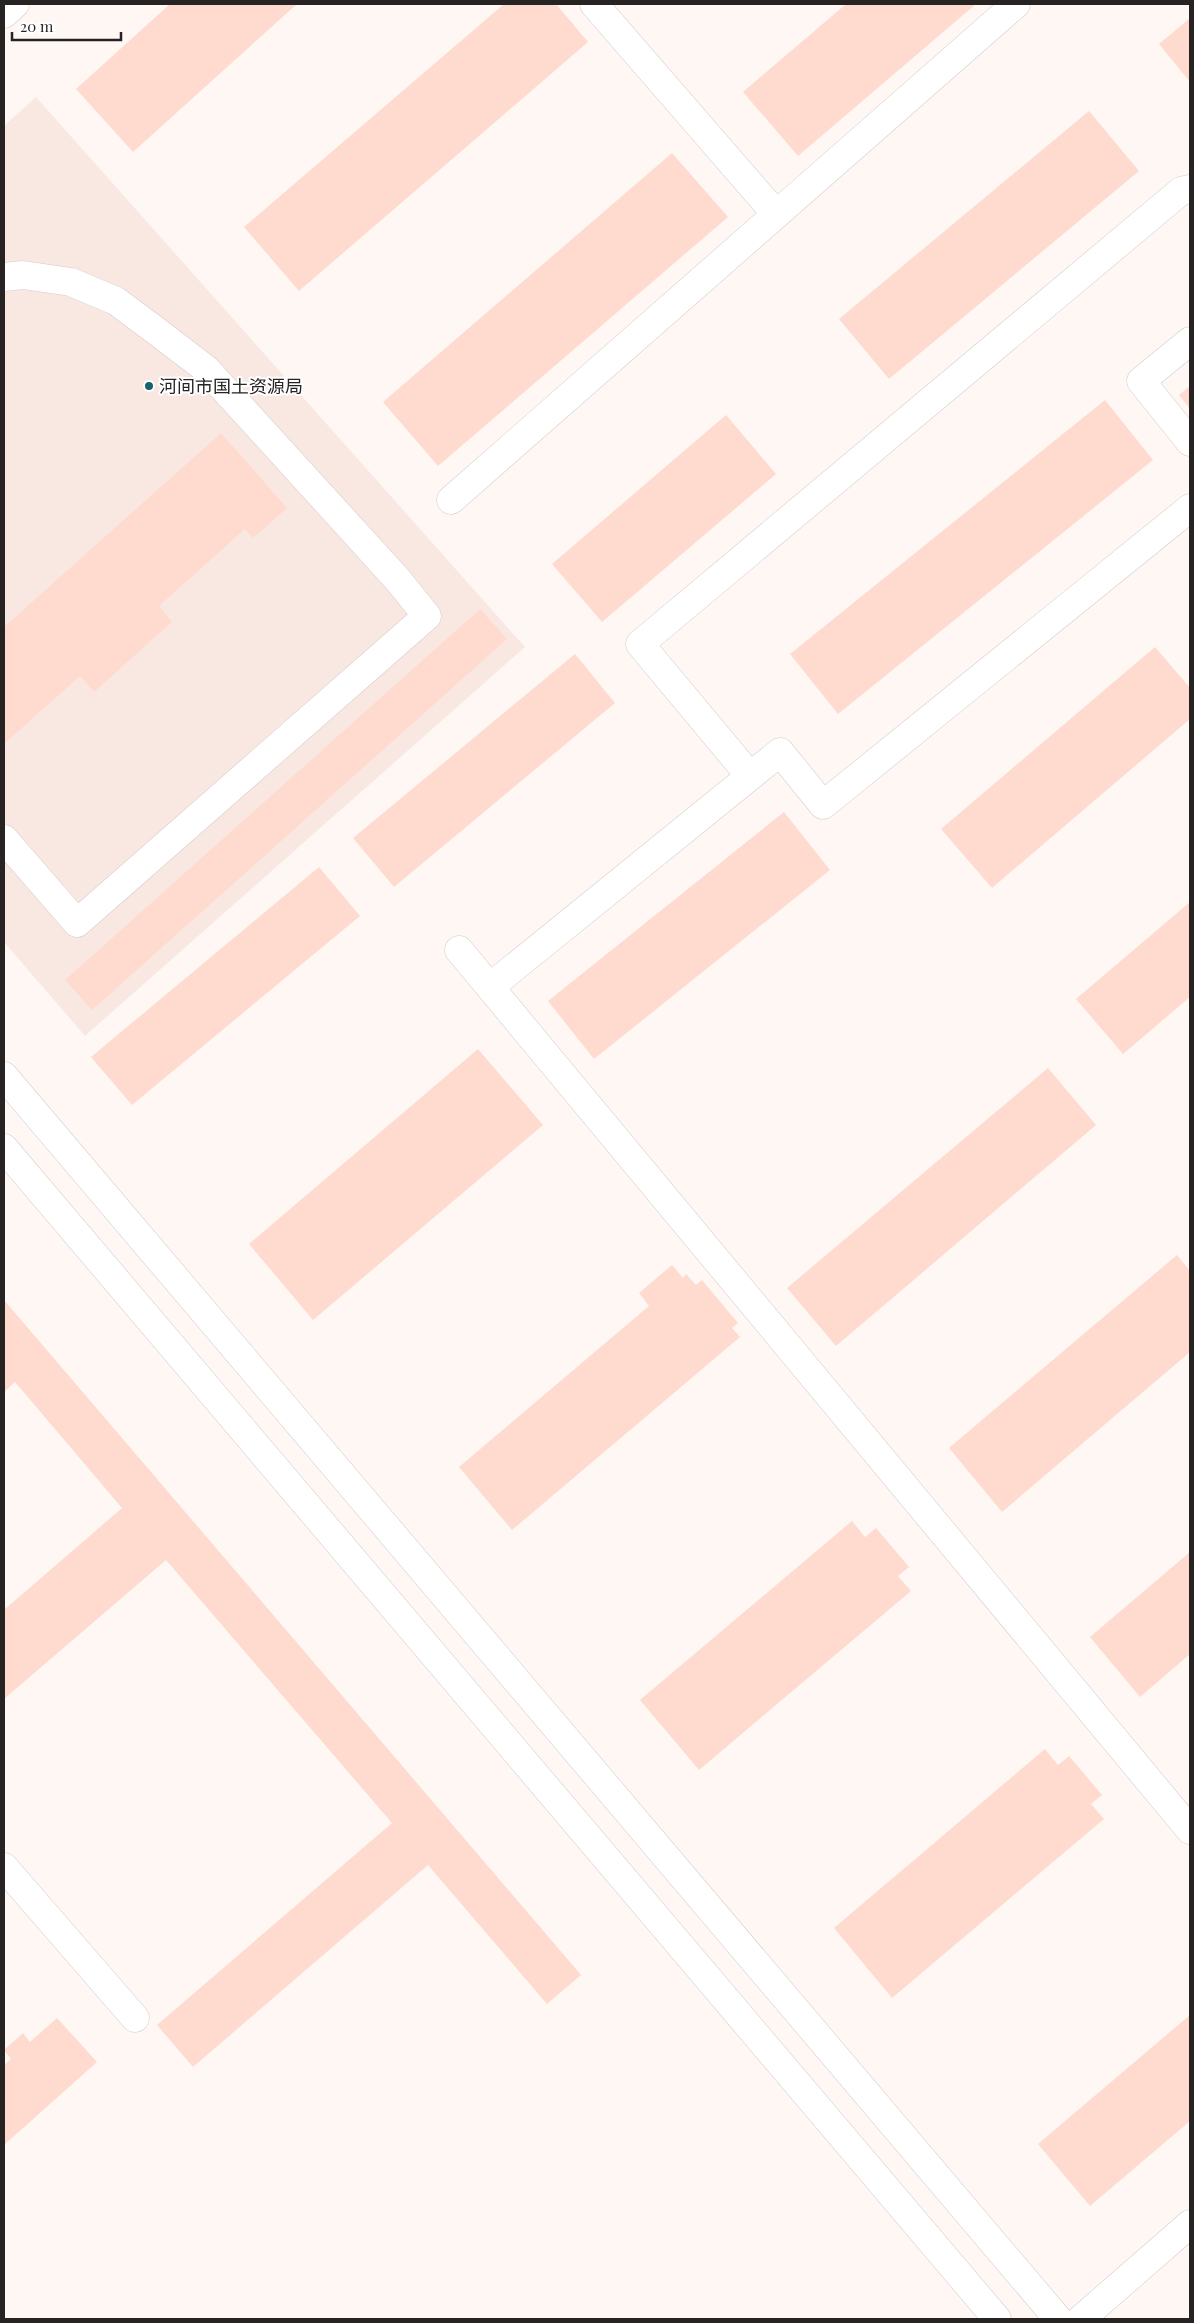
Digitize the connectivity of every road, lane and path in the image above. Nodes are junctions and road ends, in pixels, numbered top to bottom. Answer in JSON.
{"nodes":[{"id":1,"x":15,"y":4,"type":"edge"},
{"id":2,"x":594,"y":4,"type":"edge"},
{"id":3,"x":1016,"y":4,"type":"edge"},
{"id":4,"x":4,"y":14,"type":"edge"},
{"id":5,"x":1190,"y":189,"type":"edge"},
{"id":6,"x":776,"y":214,"type":"junction"},
{"id":7,"x":4,"y":278,"type":"edge"},
{"id":8,"x":1190,"y":341,"type":"edge"},
{"id":9,"x":1190,"y":442,"type":"edge"},
{"id":10,"x":451,"y":500,"type":"dead end"},
{"id":11,"x":1190,"y":508,"type":"edge"},
{"id":12,"x":750,"y":776,"type":"junction"},
{"id":13,"x":4,"y":839,"type":"edge"},
{"id":14,"x":459,"y":950,"type":"dead end"},
{"id":15,"x":490,"y":987,"type":"junction"},
{"id":16,"x":4,"y":1076,"type":"edge"},
{"id":17,"x":4,"y":1148,"type":"edge"},
{"id":18,"x":1190,"y":1830,"type":"edge"},
{"id":19,"x":4,"y":1867,"type":"edge"},
{"id":20,"x":135,"y":2018,"type":"dead end"},
{"id":21,"x":1190,"y":2224,"type":"edge"},
{"id":22,"x":997,"y":2319,"type":"edge"},
{"id":23,"x":1058,"y":2319,"type":"edge"},
{"id":24,"x":1081,"y":2319,"type":"edge"}],
"edges":[{"from":1,"to":4,"type":"street"},
{"from":2,"to":6,"type":"street"},
{"from":3,"to":6,"type":"street"},
{"from":5,"to":12,"type":"street"},
{"from":6,"to":10,"type":"street"},
{"from":7,"to":13,"type":"street"},
{"from":8,"to":9,"type":"street"},
{"from":11,"to":12,"type":"street"},
{"from":12,"to":15,"type":"street"},
{"from":14,"to":15,"type":"street"},
{"from":15,"to":18,"type":"street"},
{"from":16,"to":23,"type":"street"},
{"from":17,"to":22,"type":"street"},
{"from":19,"to":20,"type":"street"},
{"from":21,"to":24,"type":"street"}]}
